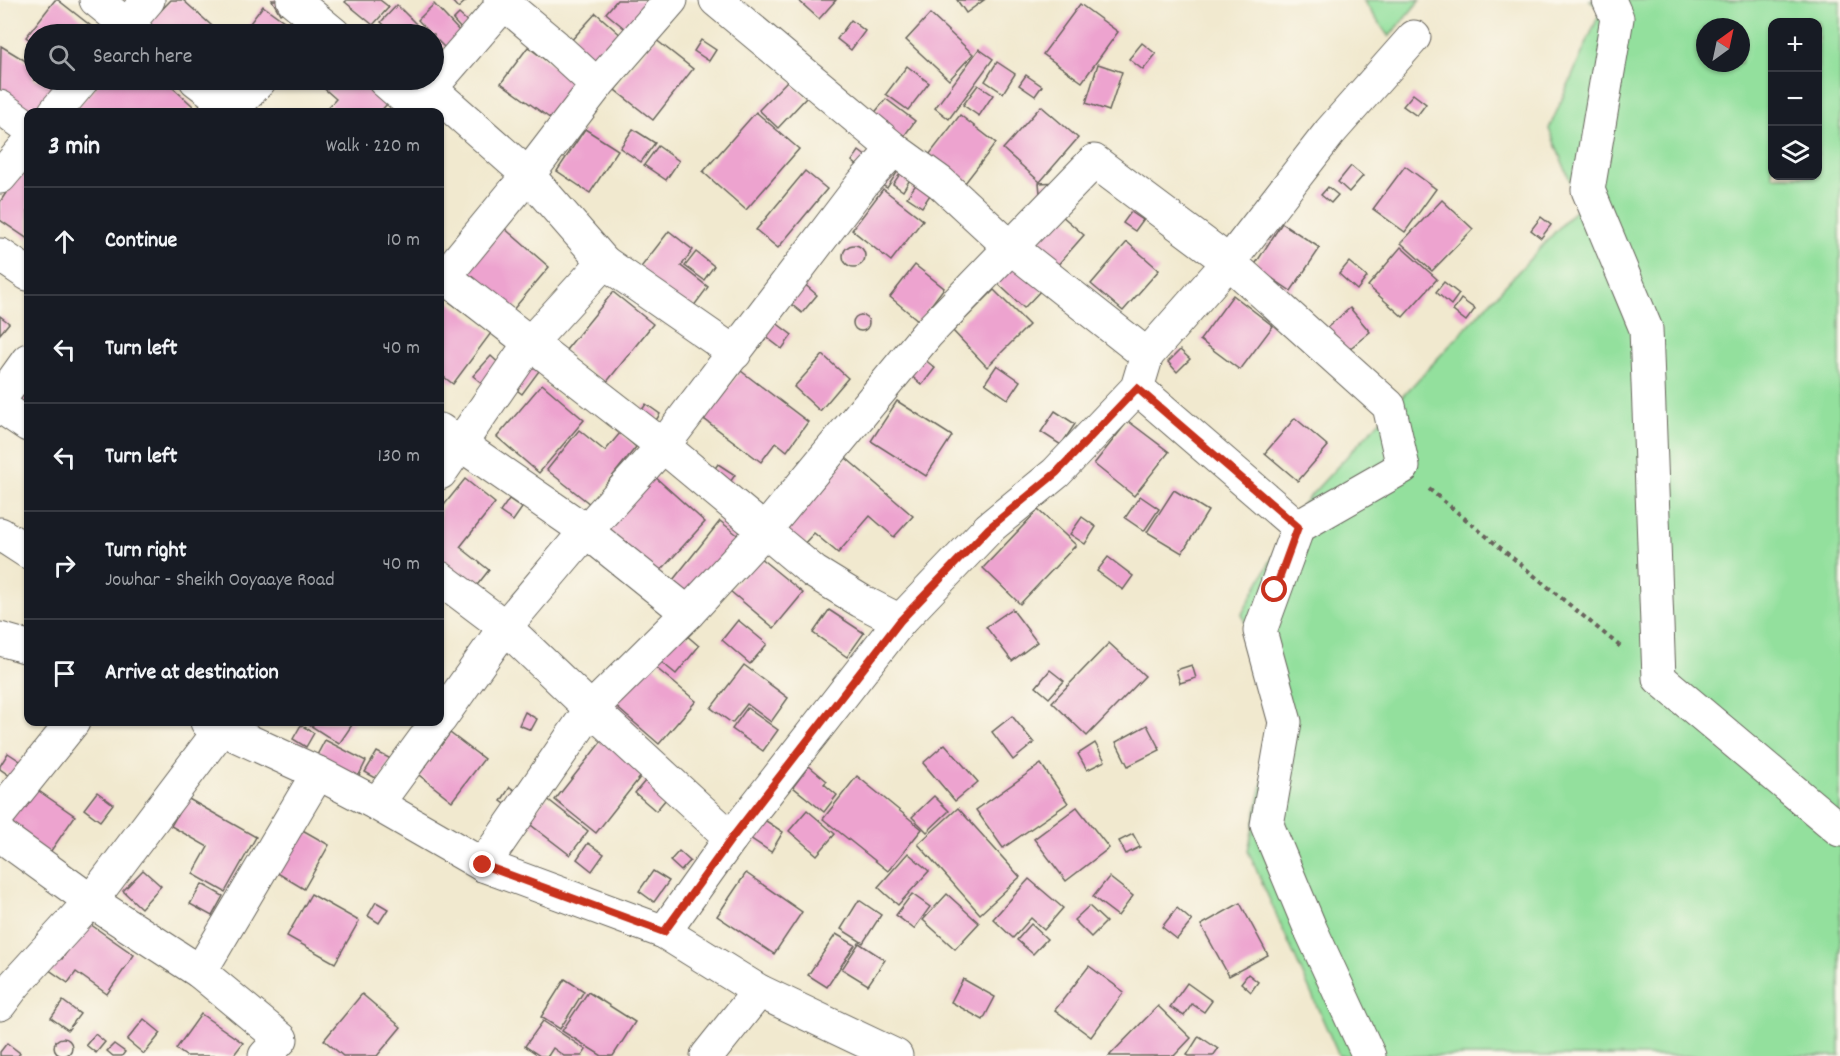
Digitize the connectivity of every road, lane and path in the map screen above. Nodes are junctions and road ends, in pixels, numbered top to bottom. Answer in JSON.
{"nodes":[{"id":1,"x":96,"y":0,"type":"edge"},
{"id":2,"x":148,"y":0,"type":"edge"},
{"id":3,"x":671,"y":0,"type":"edge"},
{"id":4,"x":716,"y":0,"type":"edge"},
{"id":5,"x":1609,"y":0,"type":"edge"},
{"id":6,"x":503,"y":1,"type":"edge"},
{"id":7,"x":119,"y":24,"type":"edge"},
{"id":8,"x":132,"y":24,"type":"edge"},
{"id":9,"x":1414,"y":37,"type":"dead end"},
{"id":10,"x":444,"y":73,"type":"edge"},
{"id":11,"x":597,"y":85,"type":"junction"},
{"id":12,"x":74,"y":90,"type":"edge"},
{"id":13,"x":207,"y":90,"type":"edge"},
{"id":14,"x":250,"y":90,"type":"edge"},
{"id":15,"x":399,"y":90,"type":"edge"},
{"id":16,"x":430,"y":90,"type":"edge"},
{"id":17,"x":419,"y":103,"type":"edge"},
{"id":18,"x":0,"y":107,"type":"edge"},
{"id":19,"x":58,"y":108,"type":"edge"},
{"id":20,"x":226,"y":108,"type":"edge"},
{"id":21,"x":232,"y":108,"type":"edge"},
{"id":22,"x":444,"y":120,"type":"edge"},
{"id":23,"x":24,"y":124,"type":"edge"},
{"id":24,"x":24,"y":149,"type":"edge"},
{"id":25,"x":894,"y":149,"type":"junction"},
{"id":26,"x":528,"y":175,"type":"junction"},
{"id":27,"x":0,"y":177,"type":"edge"},
{"id":28,"x":1010,"y":247,"type":"junction"},
{"id":29,"x":0,"y":255,"type":"edge"},
{"id":30,"x":604,"y":262,"type":"junction"},
{"id":31,"x":1229,"y":262,"type":"junction"},
{"id":32,"x":24,"y":271,"type":"edge"},
{"id":33,"x":444,"y":273,"type":"edge"},
{"id":34,"x":444,"y":279,"type":"edge"},
{"id":35,"x":530,"y":343,"type":"junction"},
{"id":36,"x":735,"y":353,"type":"junction"},
{"id":37,"x":1147,"y":355,"type":"junction"},
{"id":38,"x":24,"y":366,"type":"edge"},
{"id":39,"x":1137,"y":388,"type":"junction"},
{"id":40,"x":0,"y":399,"type":"edge"},
{"id":41,"x":0,"y":406,"type":"edge"},
{"id":42,"x":24,"y":422,"type":"edge"},
{"id":43,"x":450,"y":437,"type":"edge"},
{"id":44,"x":663,"y":446,"type":"junction"},
{"id":45,"x":444,"y":459,"type":"edge"},
{"id":46,"x":1403,"y":467,"type":"junction"},
{"id":47,"x":1298,"y":527,"type":"junction"},
{"id":48,"x":765,"y":530,"type":"junction"},
{"id":49,"x":586,"y":531,"type":"junction"},
{"id":50,"x":0,"y":534,"type":"edge"},
{"id":51,"x":24,"y":549,"type":"edge"},
{"id":52,"x":444,"y":581,"type":"edge"},
{"id":53,"x":688,"y":613,"type":"junction"},
{"id":54,"x":900,"y":621,"type":"junction"},
{"id":55,"x":505,"y":627,"type":"junction"},
{"id":56,"x":0,"y":639,"type":"edge"},
{"id":57,"x":24,"y":646,"type":"edge"},
{"id":58,"x":1659,"y":678,"type":"junction"},
{"id":59,"x":591,"y":709,"type":"junction"},
{"id":60,"x":444,"y":712,"type":"edge"},
{"id":61,"x":70,"y":726,"type":"edge"},
{"id":62,"x":213,"y":726,"type":"edge"},
{"id":63,"x":216,"y":726,"type":"edge"},
{"id":64,"x":434,"y":726,"type":"edge"},
{"id":65,"x":318,"y":773,"type":"junction"},
{"id":66,"x":376,"y":804,"type":"junction"},
{"id":67,"x":0,"y":813,"type":"edge"},
{"id":68,"x":1840,"y":830,"type":"edge"},
{"id":69,"x":0,"y":835,"type":"edge"},
{"id":70,"x":732,"y":838,"type":"junction"},
{"id":71,"x":483,"y":865,"type":"junction"},
{"id":72,"x":91,"y":901,"type":"junction"},
{"id":73,"x":664,"y":932,"type":"junction"},
{"id":74,"x":200,"y":972,"type":"junction"},
{"id":75,"x":759,"y":991,"type":"junction"},
{"id":76,"x":0,"y":1004,"type":"edge"},
{"id":77,"x":265,"y":1056,"type":"edge"},
{"id":78,"x":706,"y":1056,"type":"edge"},
{"id":79,"x":896,"y":1056,"type":"edge"},
{"id":80,"x":1369,"y":1056,"type":"edge"}],
"edges":[{"from":1,"to":7,"type":"street"},
{"from":2,"to":8,"type":"street"},
{"from":3,"to":11,"type":"street"},
{"from":4,"to":25,"type":"street"},
{"from":5,"to":58,"type":"street"},
{"from":6,"to":10,"type":"street"},
{"from":6,"to":11,"type":"street"},
{"from":9,"to":31,"type":"street"},
{"from":11,"to":26,"type":"street"},
{"from":12,"to":19,"type":"street"},
{"from":13,"to":20,"type":"street"},
{"from":14,"to":21,"type":"street"},
{"from":15,"to":17,"type":"street"},
{"from":16,"to":17,"type":"street"},
{"from":18,"to":23,"type":"street"},
{"from":22,"to":26,"type":"street"},
{"from":24,"to":27,"type":"street"},
{"from":25,"to":28,"type":"street"},
{"from":25,"to":36,"type":"street"},
{"from":26,"to":30,"type":"street"},
{"from":26,"to":33,"type":"street"},
{"from":28,"to":31,"type":"street"},
{"from":28,"to":37,"type":"street"},
{"from":28,"to":48,"type":"street"},
{"from":29,"to":32,"type":"street"},
{"from":30,"to":35,"type":"street"},
{"from":30,"to":36,"type":"street"},
{"from":31,"to":37,"type":"street"},
{"from":31,"to":46,"type":"street"},
{"from":34,"to":35,"type":"street"},
{"from":35,"to":43,"type":"street"},
{"from":35,"to":44,"type":"street"},
{"from":36,"to":44,"type":"street"},
{"from":37,"to":39,"type":"street"},
{"from":38,"to":40,"type":"street"},
{"from":39,"to":47,"type":"street"},
{"from":39,"to":54,"type":"street"},
{"from":41,"to":42,"type":"street"},
{"from":43,"to":45,"type":"street"},
{"from":43,"to":49,"type":"street"},
{"from":44,"to":48,"type":"street"},
{"from":44,"to":49,"type":"street"},
{"from":46,"to":47,"type":"street"},
{"from":46,"to":58,"type":"path"},
{"from":47,"to":80,"type":"street"},
{"from":48,"to":53,"type":"street"},
{"from":48,"to":54,"type":"street"},
{"from":49,"to":53,"type":"street"},
{"from":49,"to":55,"type":"street"},
{"from":50,"to":51,"type":"street"},
{"from":52,"to":55,"type":"street"},
{"from":53,"to":59,"type":"street"},
{"from":54,"to":70,"type":"street"},
{"from":55,"to":59,"type":"street"},
{"from":55,"to":60,"type":"street"},
{"from":56,"to":57,"type":"street"},
{"from":58,"to":68,"type":"street"},
{"from":59,"to":70,"type":"street"},
{"from":59,"to":71,"type":"street"},
{"from":61,"to":67,"type":"street"},
{"from":62,"to":72,"type":"street"},
{"from":63,"to":65,"type":"street"},
{"from":64,"to":66,"type":"street"},
{"from":65,"to":66,"type":"street"},
{"from":65,"to":74,"type":"street"},
{"from":66,"to":71,"type":"street"},
{"from":69,"to":72,"type":"street"},
{"from":70,"to":73,"type":"street"},
{"from":71,"to":73,"type":"street"},
{"from":72,"to":74,"type":"street"},
{"from":72,"to":76,"type":"street"},
{"from":73,"to":75,"type":"street"},
{"from":74,"to":77,"type":"street"},
{"from":75,"to":78,"type":"street"},
{"from":75,"to":79,"type":"street"}]}
